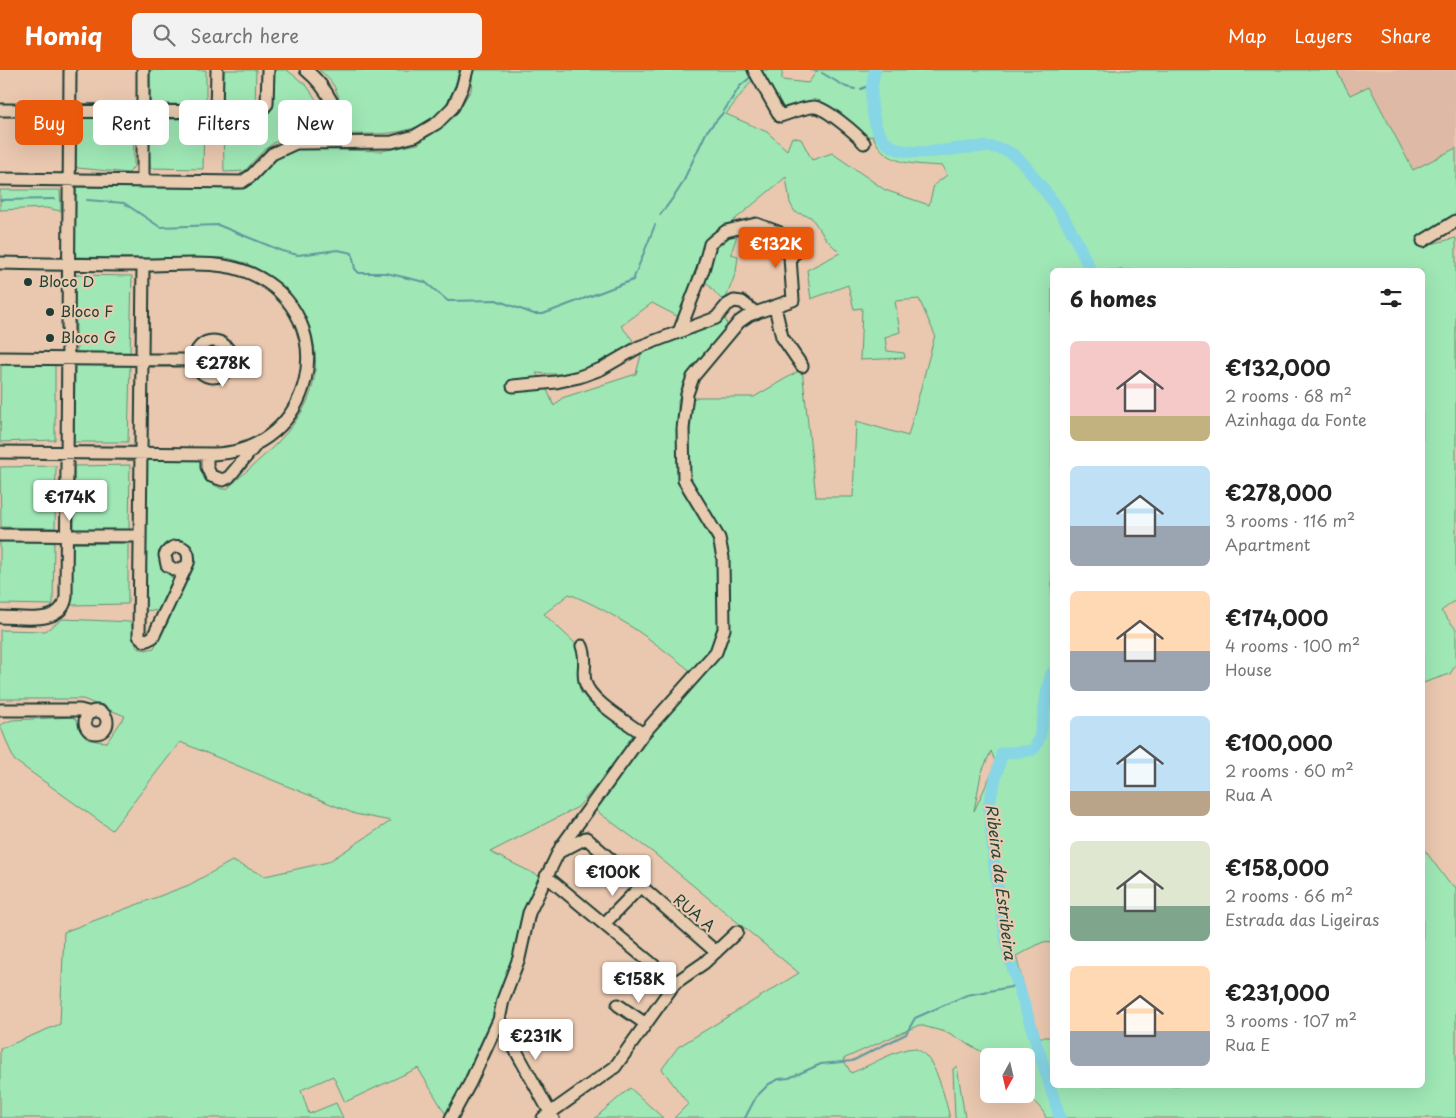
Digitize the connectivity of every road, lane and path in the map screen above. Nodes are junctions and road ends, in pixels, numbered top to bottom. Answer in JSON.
{"nodes":[{"id":1,"x":70,"y":70,"type":"edge"},
{"id":2,"x":143,"y":70,"type":"edge"},
{"id":3,"x":217,"y":70,"type":"edge"},
{"id":4,"x":268,"y":70,"type":"edge"},
{"id":5,"x":306,"y":70,"type":"edge"},
{"id":6,"x":467,"y":70,"type":"edge"},
{"id":7,"x":754,"y":70,"type":"edge"},
{"id":8,"x":70,"y":100,"type":"edge"},
{"id":9,"x":143,"y":100,"type":"edge"},
{"id":10,"x":216,"y":100,"type":"edge"},
{"id":11,"x":267,"y":100,"type":"edge"},
{"id":12,"x":331,"y":100,"type":"edge"},
{"id":13,"x":0,"y":110,"type":"edge"},
{"id":14,"x":15,"y":110,"type":"edge"},
{"id":15,"x":352,"y":142,"type":"edge"},
{"id":16,"x":864,"y":143,"type":"dead end"},
{"id":17,"x":70,"y":145,"type":"edge"},
{"id":18,"x":143,"y":145,"type":"edge"},
{"id":19,"x":289,"y":145,"type":"edge"},
{"id":20,"x":0,"y":179,"type":"edge"},
{"id":21,"x":69,"y":180,"type":"junction"},
{"id":22,"x":143,"y":181,"type":"junction"},
{"id":23,"x":1456,"y":222,"type":"edge"},
{"id":24,"x":1423,"y":241,"type":"dead end"},
{"id":25,"x":779,"y":251,"type":"dead end"},
{"id":26,"x":798,"y":251,"type":"dead end"},
{"id":27,"x":0,"y":263,"type":"edge"},
{"id":28,"x":68,"y":264,"type":"junction"},
{"id":29,"x":143,"y":265,"type":"junction"},
{"id":30,"x":775,"y":307,"type":"junction"},
{"id":31,"x":756,"y":313,"type":"junction"},
{"id":32,"x":679,"y":332,"type":"junction"},
{"id":33,"x":0,"y":358,"type":"edge"},
{"id":34,"x":68,"y":359,"type":"junction"},
{"id":35,"x":141,"y":359,"type":"junction"},
{"id":36,"x":195,"y":360,"type":"dead end"},
{"id":37,"x":802,"y":366,"type":"dead end"},
{"id":38,"x":513,"y":386,"type":"dead end"},
{"id":39,"x":257,"y":444,"type":"junction"},
{"id":40,"x":0,"y":452,"type":"edge"},
{"id":41,"x":67,"y":453,"type":"junction"},
{"id":42,"x":141,"y":453,"type":"junction"},
{"id":43,"x":205,"y":454,"type":"junction"},
{"id":44,"x":0,"y":535,"type":"edge"},
{"id":45,"x":66,"y":535,"type":"junction"},
{"id":46,"x":140,"y":536,"type":"junction"},
{"id":47,"x":185,"y":567,"type":"dead end"},
{"id":48,"x":0,"y":617,"type":"edge"},
{"id":49,"x":139,"y":617,"type":"junction"},
{"id":50,"x":162,"y":618,"type":"junction"},
{"id":51,"x":582,"y":646,"type":"dead end"},
{"id":52,"x":0,"y":710,"type":"edge"},
{"id":53,"x":91,"y":713,"type":"dead end"},
{"id":54,"x":642,"y":734,"type":"junction"},
{"id":55,"x":558,"y":852,"type":"junction"},
{"id":56,"x":546,"y":876,"type":"junction"},
{"id":57,"x":640,"y":887,"type":"junction"},
{"id":58,"x":604,"y":924,"type":"junction"},
{"id":59,"x":737,"y":932,"type":"dead end"},
{"id":60,"x":716,"y":952,"type":"junction"},
{"id":61,"x":675,"y":983,"type":"junction"},
{"id":62,"x":618,"y":1005,"type":"dead end"},
{"id":63,"x":499,"y":1020,"type":"junction"},
{"id":64,"x":646,"y":1024,"type":"junction"},
{"id":65,"x":549,"y":1116,"type":"edge"},
{"id":66,"x":451,"y":1118,"type":"edge"}],
"edges":[{"from":1,"to":8,"type":"street"},
{"from":2,"to":9,"type":"street"},
{"from":3,"to":10,"type":"street"},
{"from":4,"to":11,"type":"street"},
{"from":5,"to":12,"type":"street"},
{"from":6,"to":15,"type":"street"},
{"from":7,"to":16,"type":"street"},
{"from":13,"to":14,"type":"street"},
{"from":17,"to":21,"type":"street"},
{"from":18,"to":22,"type":"street"},
{"from":19,"to":22,"type":"street"},
{"from":20,"to":21,"type":"street"},
{"from":21,"to":22,"type":"street"},
{"from":21,"to":28,"type":"street"},
{"from":23,"to":24,"type":"street"},
{"from":25,"to":32,"type":"street"},
{"from":26,"to":30,"type":"street"},
{"from":27,"to":28,"type":"street"},
{"from":28,"to":29,"type":"street"},
{"from":28,"to":34,"type":"street"},
{"from":29,"to":35,"type":"street"},
{"from":29,"to":39,"type":"street"},
{"from":30,"to":31,"type":"street"},
{"from":30,"to":37,"type":"street"},
{"from":31,"to":32,"type":"street"},
{"from":31,"to":54,"type":"street"},
{"from":32,"to":38,"type":"street"},
{"from":33,"to":34,"type":"street"},
{"from":34,"to":35,"type":"street"},
{"from":34,"to":41,"type":"street"},
{"from":35,"to":36,"type":"street"},
{"from":35,"to":42,"type":"street"},
{"from":39,"to":43,"type":"street"},
{"from":39,"to":43,"type":"street"},
{"from":40,"to":41,"type":"street"},
{"from":41,"to":42,"type":"street"},
{"from":41,"to":45,"type":"street"},
{"from":42,"to":43,"type":"street"},
{"from":42,"to":46,"type":"street"},
{"from":44,"to":45,"type":"street"},
{"from":45,"to":46,"type":"street"},
{"from":45,"to":48,"type":"street"},
{"from":46,"to":49,"type":"street"},
{"from":47,"to":50,"type":"street"},
{"from":49,"to":50,"type":"street"},
{"from":49,"to":50,"type":"street"},
{"from":51,"to":54,"type":"street"},
{"from":52,"to":53,"type":"street"},
{"from":54,"to":55,"type":"street"},
{"from":55,"to":56,"type":"street"},
{"from":55,"to":57,"type":"street","name":"RUA A"},
{"from":56,"to":58,"type":"street"},
{"from":56,"to":63,"type":"street"},
{"from":57,"to":58,"type":"street"},
{"from":57,"to":60,"type":"street","name":"RUA A"},
{"from":58,"to":61,"type":"street"},
{"from":59,"to":60,"type":"street"},
{"from":60,"to":61,"type":"street"},
{"from":61,"to":64,"type":"street"},
{"from":62,"to":64,"type":"street"},
{"from":63,"to":65,"type":"street"},
{"from":63,"to":66,"type":"street"},
{"from":64,"to":65,"type":"street"}]}
